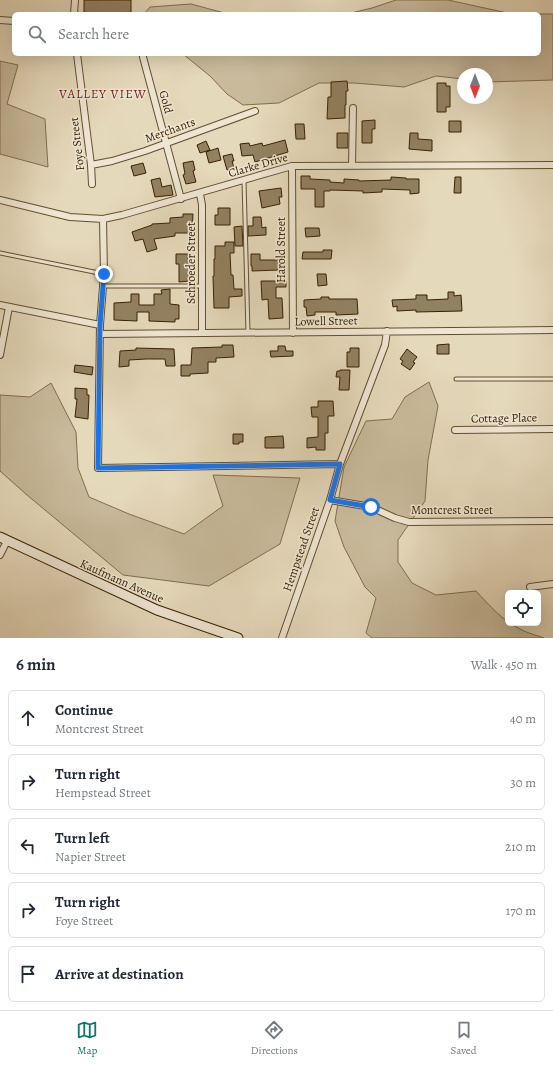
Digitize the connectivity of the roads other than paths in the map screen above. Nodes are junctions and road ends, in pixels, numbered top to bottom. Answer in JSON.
{"nodes":[{"id":1,"x":75,"y":0,"type":"edge"},
{"id":2,"x":74,"y":12,"type":"edge"},
{"id":3,"x":0,"y":20,"type":"edge"},
{"id":4,"x":12,"y":21,"type":"edge"},
{"id":5,"x":77,"y":56,"type":"edge"},
{"id":6,"x":143,"y":57,"type":"dead end"},
{"id":7,"x":353,"y":108,"type":"dead end"},
{"id":8,"x":255,"y":111,"type":"dead end"},
{"id":9,"x":166,"y":143,"type":"junction"},
{"id":10,"x":91,"y":164,"type":"junction"},
{"id":11,"x":553,"y":165,"type":"edge"},
{"id":12,"x":292,"y":166,"type":"junction"},
{"id":13,"x":352,"y":166,"type":"junction"},
{"id":14,"x":244,"y":180,"type":"junction"},
{"id":15,"x":92,"y":184,"type":"dead end"},
{"id":16,"x":200,"y":194,"type":"junction"},
{"id":17,"x":181,"y":199,"type":"junction"},
{"id":18,"x":0,"y":200,"type":"edge"},
{"id":19,"x":103,"y":219,"type":"junction"},
{"id":20,"x":0,"y":253,"type":"edge"},
{"id":21,"x":104,"y":274,"type":"junction"},
{"id":22,"x":103,"y":286,"type":"junction"},
{"id":23,"x":202,"y":286,"type":"junction"},
{"id":24,"x":0,"y":305,"type":"edge"},
{"id":25,"x":9,"y":307,"type":"junction"},
{"id":26,"x":100,"y":325,"type":"junction"},
{"id":27,"x":553,"y":330,"type":"edge"},
{"id":28,"x":387,"y":331,"type":"junction"},
{"id":29,"x":202,"y":333,"type":"junction"},
{"id":30,"x":248,"y":333,"type":"junction"},
{"id":31,"x":293,"y":333,"type":"junction"},
{"id":32,"x":100,"y":334,"type":"junction"},
{"id":33,"x":0,"y":355,"type":"edge"},
{"id":34,"x":456,"y":379,"type":"dead end"},
{"id":35,"x":553,"y":379,"type":"edge"},
{"id":36,"x":553,"y":429,"type":"edge"},
{"id":37,"x":455,"y":430,"type":"dead end"},
{"id":38,"x":340,"y":464,"type":"junction"},
{"id":39,"x":330,"y":500,"type":"junction"},
{"id":40,"x":553,"y":521,"type":"edge"},
{"id":41,"x":4,"y":539,"type":"edge"},
{"id":42,"x":0,"y":555,"type":"edge"},
{"id":43,"x":553,"y":584,"type":"edge"},
{"id":44,"x":530,"y":587,"type":"dead end"},
{"id":45,"x":238,"y":638,"type":"edge"},
{"id":46,"x":282,"y":638,"type":"edge"}],
"edges":[{"from":1,"to":2,"type":"street"},
{"from":3,"to":4,"type":"street"},
{"from":5,"to":10,"type":"street","name":"Foye Street"},
{"from":6,"to":9,"type":"street","name":"Gold"},
{"from":7,"to":13,"type":"street"},
{"from":8,"to":9,"type":"street","name":"Merchants"},
{"from":9,"to":10,"type":"street","name":"Merchants"},
{"from":9,"to":17,"type":"street","name":"Gold"},
{"from":10,"to":15,"type":"street","name":"Foye Street"},
{"from":11,"to":13,"type":"street","name":"Clarke Drive"},
{"from":12,"to":13,"type":"street","name":"Clarke Drive"},
{"from":12,"to":14,"type":"street","name":"Clarke Drive"},
{"from":12,"to":31,"type":"street","name":"Harold Street"},
{"from":14,"to":16,"type":"street","name":"Clarke Drive"},
{"from":14,"to":30,"type":"lane"},
{"from":16,"to":17,"type":"street","name":"Clarke Drive"},
{"from":16,"to":23,"type":"street","name":"Schroeder Street"},
{"from":17,"to":19,"type":"street","name":"Clarke Drive"},
{"from":18,"to":19,"type":"street","name":"Clarke Drive"},
{"from":19,"to":21,"type":"street"},
{"from":20,"to":21,"type":"lane"},
{"from":21,"to":22,"type":"street"},
{"from":22,"to":23,"type":"lane"},
{"from":22,"to":26,"type":"street"},
{"from":23,"to":29,"type":"street","name":"Schroeder Street"},
{"from":24,"to":25,"type":"street"},
{"from":25,"to":26,"type":"street"},
{"from":25,"to":33,"type":"street"},
{"from":26,"to":32,"type":"street"},
{"from":27,"to":28,"type":"street","name":"Lowell Street"},
{"from":28,"to":31,"type":"street","name":"Lowell Street"},
{"from":28,"to":38,"type":"street","name":"Hempstead Street"},
{"from":29,"to":30,"type":"street","name":"Lowell Street"},
{"from":29,"to":32,"type":"street","name":"Lowell Street"},
{"from":30,"to":31,"type":"street","name":"Lowell Street"},
{"from":32,"to":38,"type":"street"},
{"from":34,"to":35,"type":"lane"},
{"from":36,"to":37,"type":"street","name":"Cottage Place"},
{"from":38,"to":39,"type":"street","name":"Hempstead Street"},
{"from":39,"to":40,"type":"street","name":"Montcrest Street"},
{"from":39,"to":46,"type":"street","name":"Hempstead Street"},
{"from":41,"to":42,"type":"street"},
{"from":41,"to":45,"type":"main road","name":"Kaufmann Avenue"},
{"from":43,"to":44,"type":"street"}]}
